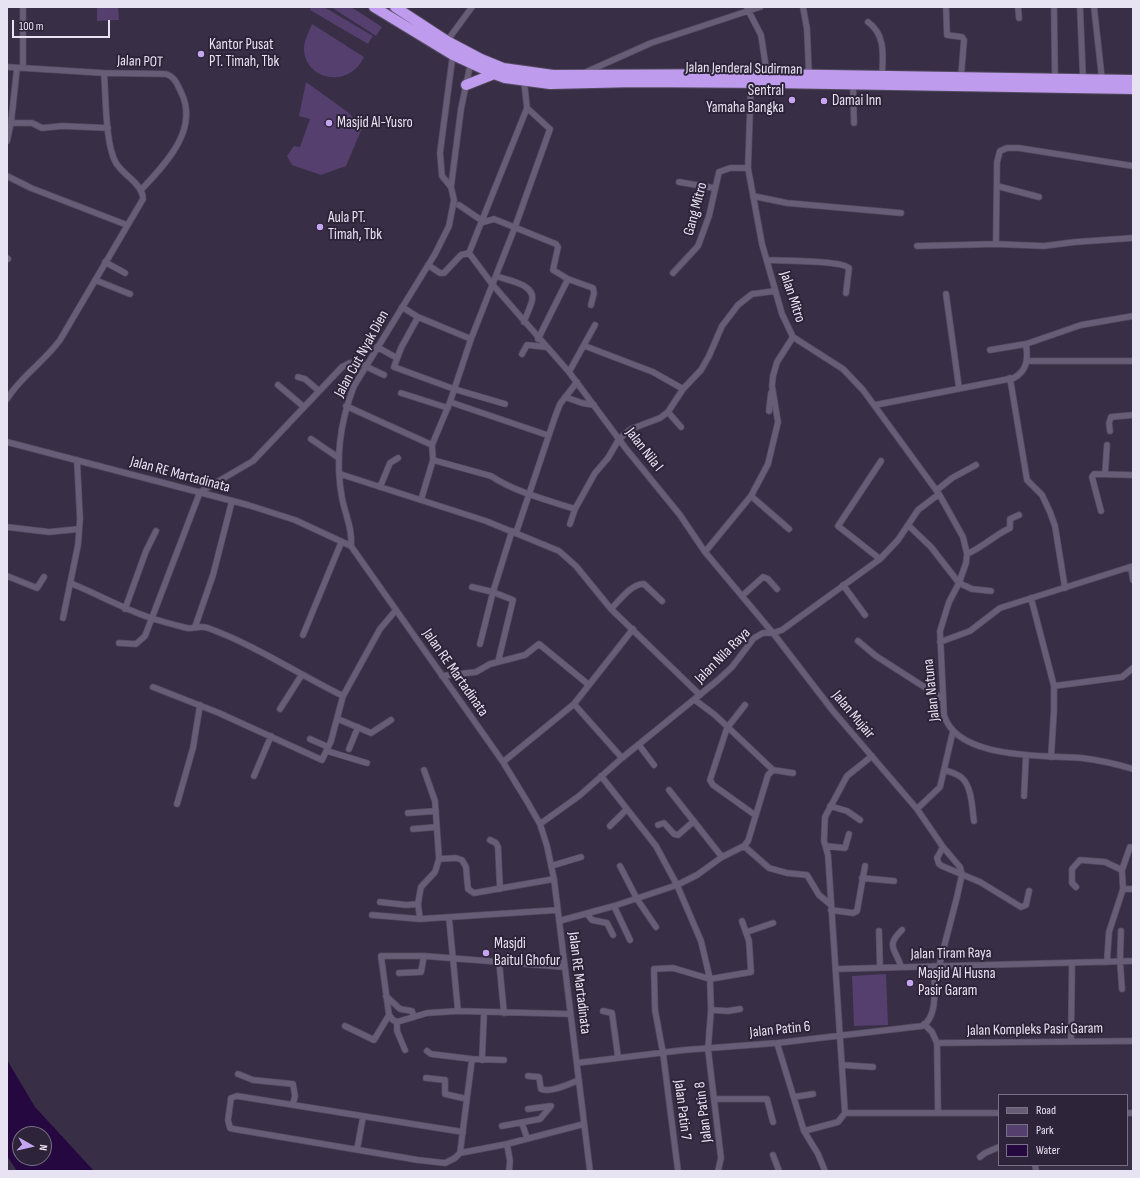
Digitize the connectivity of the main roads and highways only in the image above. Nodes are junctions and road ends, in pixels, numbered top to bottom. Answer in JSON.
{"nodes":[{"id":1,"x":374,"y":7,"type":"edge"},
{"id":2,"x":395,"y":7,"type":"edge"},
{"id":3,"x":455,"y":50,"type":"junction"},
{"id":4,"x":472,"y":60,"type":"junction"},
{"id":5,"x":494,"y":74,"type":"junction"},
{"id":6,"x":751,"y":79,"type":"junction"},
{"id":7,"x":554,"y":80,"type":"junction"},
{"id":8,"x":1133,"y":80,"type":"edge"},
{"id":9,"x":1000,"y":82,"type":"junction"},
{"id":10,"x":466,"y":85,"type":"road end"},
{"id":11,"x":1133,"y":89,"type":"edge"}],
"edges":[{"from":1,"to":3,"type":"highway","name":"Jalan Jenderal Sudirman"},
{"from":2,"to":3,"type":"highway","name":"Jalan Jenderal Sudirman"},
{"from":3,"to":4,"type":"highway","name":"Jalan Jenderal Sudirman"},
{"from":4,"to":5,"type":"highway","name":"Jalan Jenderal Sudirman"},
{"from":4,"to":7,"type":"highway","name":"Jalan Jenderal Sudirman"},
{"from":5,"to":7,"type":"highway","name":"Jalan Jenderal Sudirman"},
{"from":5,"to":10,"type":"highway"},
{"from":6,"to":7,"type":"highway","name":"Jalan Jenderal Sudirman"},
{"from":6,"to":7,"type":"highway","name":"Jalan Jenderal Sudirman"},
{"from":6,"to":9,"type":"highway","name":"Jalan Jenderal Sudirman"},
{"from":6,"to":9,"type":"highway","name":"Jalan Jenderal Sudirman"},
{"from":8,"to":9,"type":"highway","name":"Jalan Jenderal Sudirman"},
{"from":9,"to":11,"type":"highway","name":"Jalan Jenderal Sudirman"}]}
